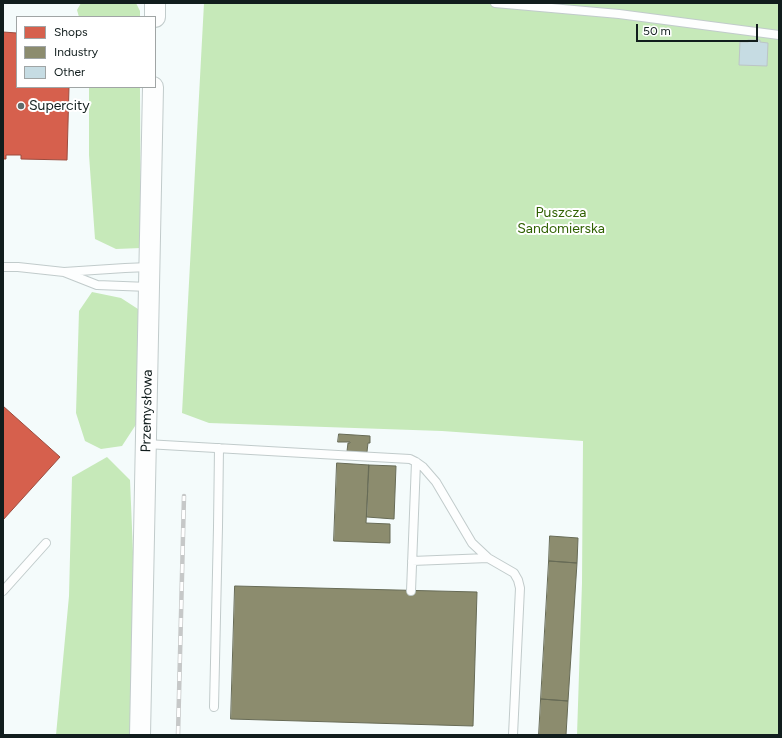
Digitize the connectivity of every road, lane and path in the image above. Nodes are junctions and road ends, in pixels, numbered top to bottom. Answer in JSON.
{"nodes":[{"id":1,"x":155,"y":3,"type":"edge"},
{"id":2,"x":496,"y":3,"type":"edge"},
{"id":3,"x":155,"y":16,"type":"edge"},
{"id":4,"x":779,"y":35,"type":"edge"},
{"id":5,"x":153,"y":88,"type":"edge"},
{"id":6,"x":3,"y":267,"type":"edge"},
{"id":7,"x":150,"y":268,"type":"junction"},
{"id":8,"x":64,"y":272,"type":"junction"},
{"id":9,"x":149,"y":287,"type":"junction"},
{"id":10,"x":146,"y":444,"type":"junction"},
{"id":11,"x":219,"y":448,"type":"junction"},
{"id":12,"x":416,"y":462,"type":"junction"},
{"id":13,"x":46,"y":543,"type":"dead end"},
{"id":14,"x":488,"y":558,"type":"junction"},
{"id":15,"x":412,"y":561,"type":"junction"},
{"id":16,"x":411,"y":591,"type":"dead end"},
{"id":17,"x":3,"y":592,"type":"edge"},
{"id":18,"x":214,"y":707,"type":"dead end"},
{"id":19,"x":140,"y":735,"type":"edge"},
{"id":20,"x":513,"y":735,"type":"edge"}],
"edges":[{"from":1,"to":3,"type":"street"},
{"from":2,"to":4,"type":"lane"},
{"from":5,"to":7,"type":"street","name":"Przemysłowa"},
{"from":6,"to":8,"type":"lane"},
{"from":7,"to":8,"type":"lane"},
{"from":7,"to":9,"type":"street","name":"Przemysłowa"},
{"from":8,"to":9,"type":"lane"},
{"from":9,"to":10,"type":"street","name":"Przemysłowa"},
{"from":10,"to":11,"type":"lane"},
{"from":10,"to":19,"type":"street","name":"Przemysłowa"},
{"from":11,"to":12,"type":"lane"},
{"from":11,"to":18,"type":"lane"},
{"from":12,"to":14,"type":"lane"},
{"from":12,"to":15,"type":"lane"},
{"from":13,"to":17,"type":"lane"},
{"from":14,"to":15,"type":"lane"},
{"from":14,"to":20,"type":"lane"},
{"from":15,"to":16,"type":"lane"}]}
